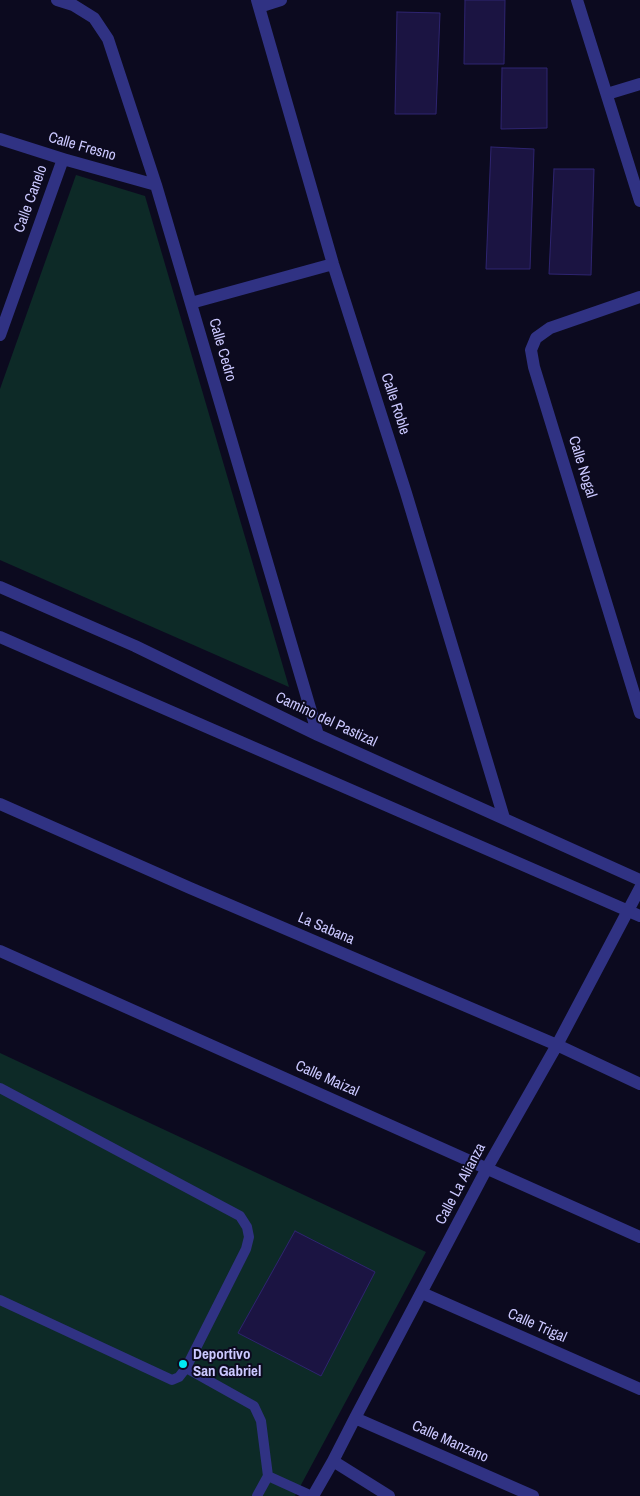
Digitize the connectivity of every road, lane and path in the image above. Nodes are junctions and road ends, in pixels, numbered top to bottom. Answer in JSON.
{"nodes":[{"id":1,"x":58,"y":0,"type":"edge"},
{"id":2,"x":281,"y":0,"type":"edge"},
{"id":3,"x":577,"y":0,"type":"edge"},
{"id":4,"x":258,"y":3,"type":"edge"},
{"id":5,"x":640,"y":84,"type":"edge"},
{"id":6,"x":607,"y":94,"type":"junction"},
{"id":7,"x":0,"y":138,"type":"edge"},
{"id":8,"x":63,"y":159,"type":"junction"},
{"id":9,"x":156,"y":185,"type":"junction"},
{"id":10,"x":640,"y":201,"type":"edge"},
{"id":11,"x":333,"y":264,"type":"junction"},
{"id":12,"x":640,"y":297,"type":"edge"},
{"id":13,"x":191,"y":303,"type":"junction"},
{"id":14,"x":0,"y":335,"type":"edge"},
{"id":15,"x":0,"y":586,"type":"edge"},
{"id":16,"x":0,"y":637,"type":"edge"},
{"id":17,"x":640,"y":713,"type":"edge"},
{"id":18,"x":318,"y":735,"type":"junction"},
{"id":19,"x":0,"y":804,"type":"edge"},
{"id":20,"x":504,"y":818,"type":"junction"},
{"id":21,"x":640,"y":880,"type":"edge"},
{"id":22,"x":640,"y":888,"type":"edge"},
{"id":23,"x":628,"y":911,"type":"junction"},
{"id":24,"x":640,"y":916,"type":"edge"},
{"id":25,"x":0,"y":951,"type":"edge"},
{"id":26,"x":557,"y":1045,"type":"junction"},
{"id":27,"x":640,"y":1084,"type":"edge"},
{"id":28,"x":0,"y":1088,"type":"edge"},
{"id":29,"x":487,"y":1168,"type":"junction"},
{"id":30,"x":640,"y":1237,"type":"edge"},
{"id":31,"x":422,"y":1293,"type":"junction"},
{"id":32,"x":0,"y":1300,"type":"edge"},
{"id":33,"x":186,"y":1368,"type":"junction"},
{"id":34,"x":640,"y":1389,"type":"edge"},
{"id":35,"x":354,"y":1418,"type":"junction"},
{"id":36,"x":333,"y":1461,"type":"junction"},
{"id":37,"x":268,"y":1476,"type":"junction"},
{"id":38,"x":257,"y":1496,"type":"edge"},
{"id":39,"x":313,"y":1496,"type":"edge"},
{"id":40,"x":389,"y":1496,"type":"edge"},
{"id":41,"x":533,"y":1496,"type":"edge"}],
"edges":[{"from":1,"to":9,"type":"street","name":"Calle Cedro"},
{"from":2,"to":4,"type":"street"},
{"from":3,"to":6,"type":"street"},
{"from":4,"to":11,"type":"street","name":"Calle Roble"},
{"from":5,"to":6,"type":"street"},
{"from":6,"to":10,"type":"street"},
{"from":7,"to":8,"type":"street","name":"Calle Fresno"},
{"from":8,"to":9,"type":"street","name":"Calle Fresno"},
{"from":8,"to":14,"type":"street","name":"Calle Canelo"},
{"from":9,"to":13,"type":"street","name":"Calle Cedro"},
{"from":11,"to":13,"type":"street"},
{"from":11,"to":20,"type":"street","name":"Calle Roble"},
{"from":12,"to":17,"type":"street","name":"Calle Nogal"},
{"from":13,"to":18,"type":"street","name":"Calle Cedro"},
{"from":15,"to":18,"type":"street","name":"Camino del Pastizal"},
{"from":16,"to":23,"type":"street"},
{"from":18,"to":20,"type":"street","name":"Camino del Pastizal"},
{"from":19,"to":26,"type":"street","name":"La Sabana"},
{"from":20,"to":21,"type":"street","name":"Camino del Pastizal"},
{"from":22,"to":23,"type":"street","name":"Calle La Alianza"},
{"from":23,"to":24,"type":"street"},
{"from":23,"to":26,"type":"street","name":"Calle La Alianza"},
{"from":25,"to":29,"type":"street","name":"Calle Maizal"},
{"from":26,"to":27,"type":"street","name":"La Sabana"},
{"from":26,"to":29,"type":"street","name":"Calle La Alianza"},
{"from":28,"to":33,"type":"lane"},
{"from":29,"to":30,"type":"street","name":"Calle Maizal"},
{"from":29,"to":31,"type":"street","name":"Calle La Alianza"},
{"from":31,"to":34,"type":"street","name":"Calle Trigal"},
{"from":31,"to":35,"type":"street","name":"Calle La Alianza"},
{"from":32,"to":33,"type":"lane"},
{"from":33,"to":37,"type":"lane"},
{"from":35,"to":36,"type":"street","name":"Calle La Alianza"},
{"from":35,"to":41,"type":"street","name":"Calle Manzano"},
{"from":36,"to":39,"type":"street","name":"Calle La Alianza"},
{"from":36,"to":40,"type":"street"},
{"from":37,"to":38,"type":"lane"},
{"from":37,"to":39,"type":"lane"}]}
